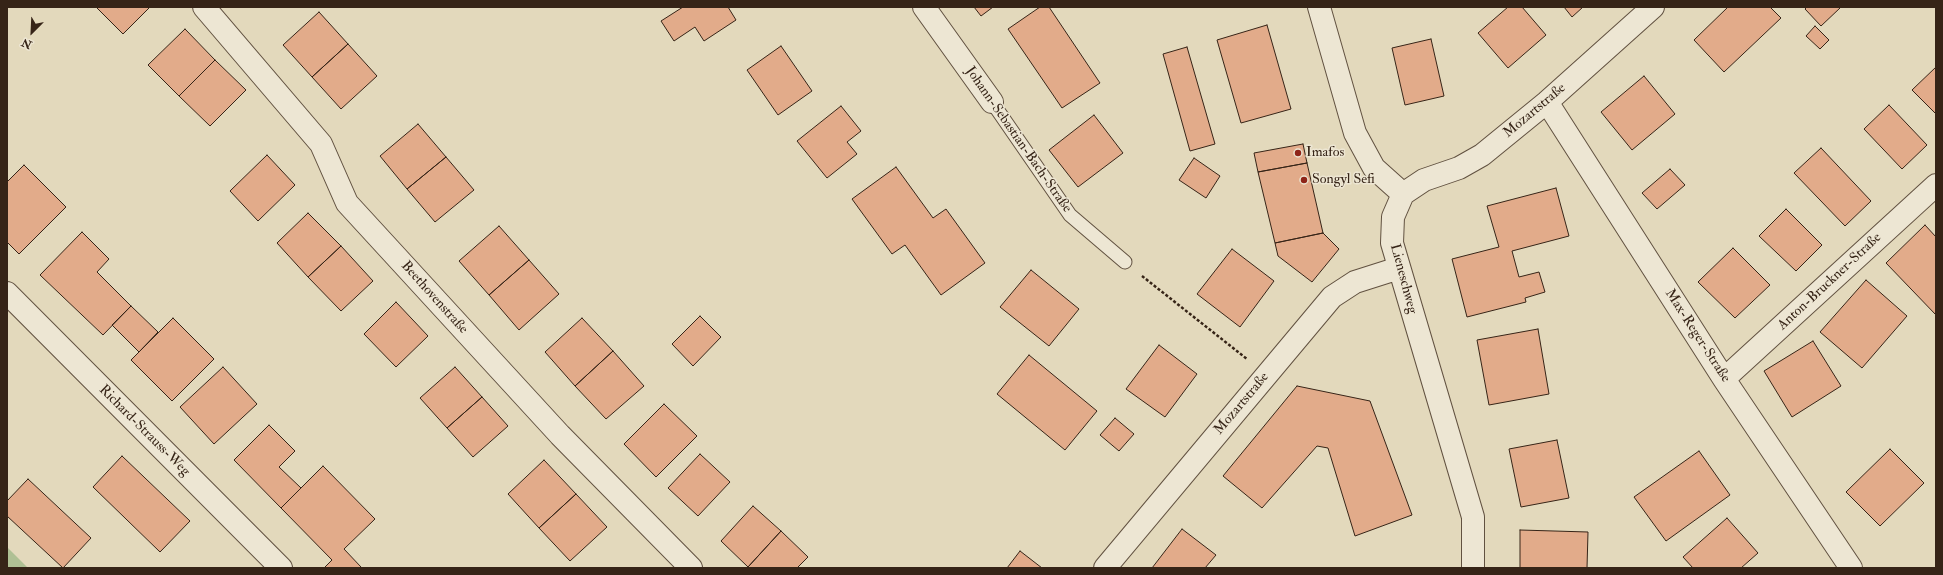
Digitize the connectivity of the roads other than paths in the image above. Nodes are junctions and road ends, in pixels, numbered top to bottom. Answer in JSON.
{"nodes":[{"id":1,"x":204,"y":7,"type":"edge"},
{"id":2,"x":924,"y":7,"type":"edge"},
{"id":3,"x":1319,"y":7,"type":"edge"},
{"id":4,"x":1653,"y":7,"type":"edge"},
{"id":5,"x":992,"y":102,"type":"joint"},
{"id":6,"x":1547,"y":102,"type":"junction"},
{"id":7,"x":1936,"y":185,"type":"edge"},
{"id":8,"x":1403,"y":194,"type":"junction"},
{"id":9,"x":1125,"y":262,"type":"road end"},
{"id":10,"x":1399,"y":268,"type":"junction"},
{"id":11,"x":7,"y":293,"type":"edge"},
{"id":12,"x":1724,"y":379,"type":"junction"},
{"id":13,"x":280,"y":568,"type":"edge"},
{"id":14,"x":691,"y":568,"type":"edge"},
{"id":15,"x":1105,"y":568,"type":"edge"},
{"id":16,"x":1473,"y":568,"type":"edge"},
{"id":17,"x":1851,"y":568,"type":"edge"}],
"edges":[{"from":1,"to":14,"type":"street","name":"Beethovenstraße"},
{"from":2,"to":5,"type":"street","name":"Johann-Sebastian-Bach-Straße"},
{"from":3,"to":8,"type":"street"},
{"from":4,"to":6,"type":"street","name":"Mozartstraße"},
{"from":5,"to":9,"type":"lane","name":"Johann-Sebastian-Bach-Straße"},
{"from":6,"to":8,"type":"street","name":"Mozartstraße"},
{"from":6,"to":12,"type":"street","name":"Max-Reger-Straße"},
{"from":7,"to":12,"type":"street","name":"Anton-Bruckner-Straße"},
{"from":8,"to":10,"type":"street","name":"Lieneschweg"},
{"from":10,"to":15,"type":"street","name":"Mozartstraße"},
{"from":10,"to":16,"type":"street","name":"Lieneschweg"},
{"from":11,"to":13,"type":"street","name":"Richard-Strauss-Weg"},
{"from":12,"to":17,"type":"street","name":"Max-Reger-Straße"}]}
